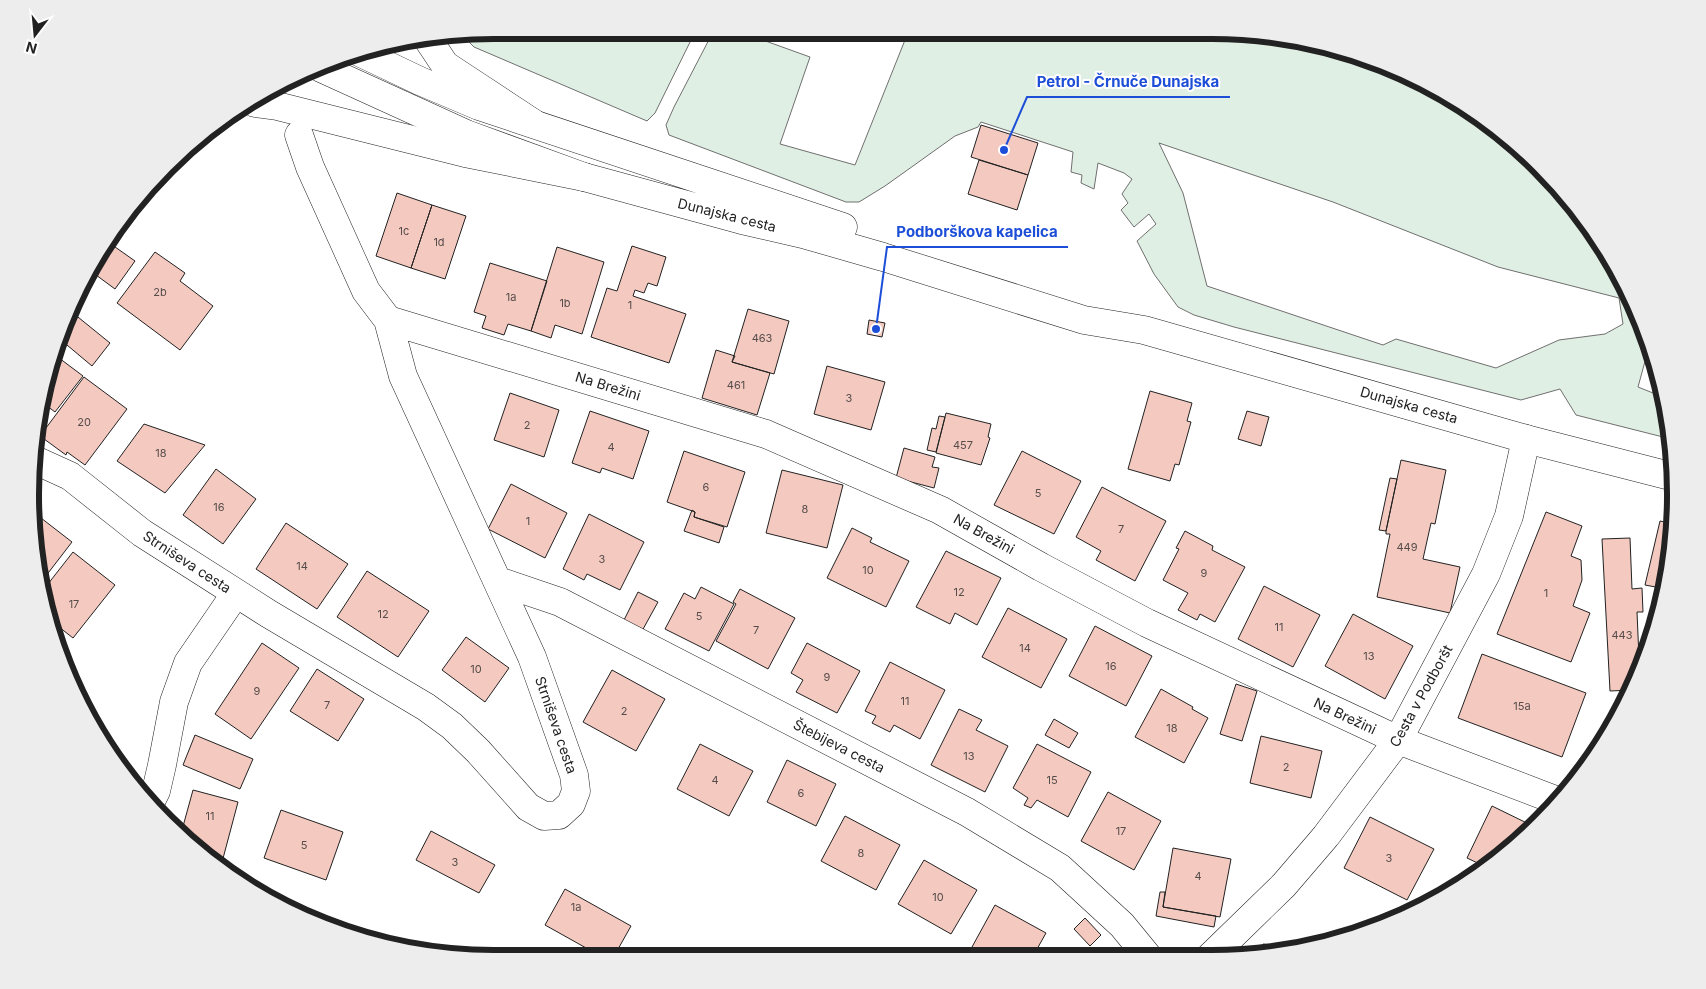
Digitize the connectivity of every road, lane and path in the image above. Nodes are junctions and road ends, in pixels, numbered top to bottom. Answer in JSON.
{"nodes":[{"id":1,"x":431,"y":44,"type":"edge"},
{"id":2,"x":369,"y":57,"type":"edge"},
{"id":3,"x":327,"y":71,"type":"edge"},
{"id":4,"x":261,"y":104,"type":"edge"},
{"id":5,"x":533,"y":123,"type":"junction"},
{"id":6,"x":299,"y":135,"type":"dead end"},
{"id":7,"x":584,"y":177,"type":"junction"},
{"id":8,"x":388,"y":320,"type":"junction"},
{"id":9,"x":1144,"y":330,"type":"junction"},
{"id":10,"x":1526,"y":439,"type":"junction"},
{"id":11,"x":40,"y":462,"type":"edge"},
{"id":12,"x":1666,"y":475,"type":"edge"},
{"id":13,"x":498,"y":581,"type":"junction"},
{"id":14,"x":236,"y":593,"type":"junction"},
{"id":15,"x":1398,"y":740,"type":"junction"},
{"id":16,"x":153,"y":796,"type":"edge"},
{"id":17,"x":1552,"y":798,"type":"edge"},
{"id":18,"x":1142,"y":950,"type":"edge"},
{"id":19,"x":1216,"y":950,"type":"edge"}],
"edges":[{"from":1,"to":5,"type":"street"},
{"from":2,"to":5,"type":"street","name":"Dunajska cesta"},
{"from":3,"to":7,"type":"street","name":"Dunajska cesta"},
{"from":4,"to":7,"type":"street"},
{"from":5,"to":9,"type":"street","name":"Dunajska cesta"},
{"from":6,"to":8,"type":"street","name":"Strniševa cesta"},
{"from":7,"to":9,"type":"street","name":"Dunajska cesta"},
{"from":8,"to":13,"type":"street","name":"Strniševa cesta"},
{"from":8,"to":15,"type":"street","name":"Na Brežini"},
{"from":9,"to":10,"type":"street","name":"Dunajska cesta"},
{"from":10,"to":12,"type":"street","name":"Dunajska cesta"},
{"from":10,"to":15,"type":"street","name":"Cesta v Podboršt"},
{"from":11,"to":14,"type":"street","name":"Strniševa cesta"},
{"from":13,"to":14,"type":"street","name":"Strniševa cesta"},
{"from":13,"to":18,"type":"street","name":"Štebijeva cesta"},
{"from":14,"to":16,"type":"street"},
{"from":15,"to":17,"type":"street","name":"Na Brežini"},
{"from":15,"to":19,"type":"street","name":"Cesta v Podboršt"}]}
